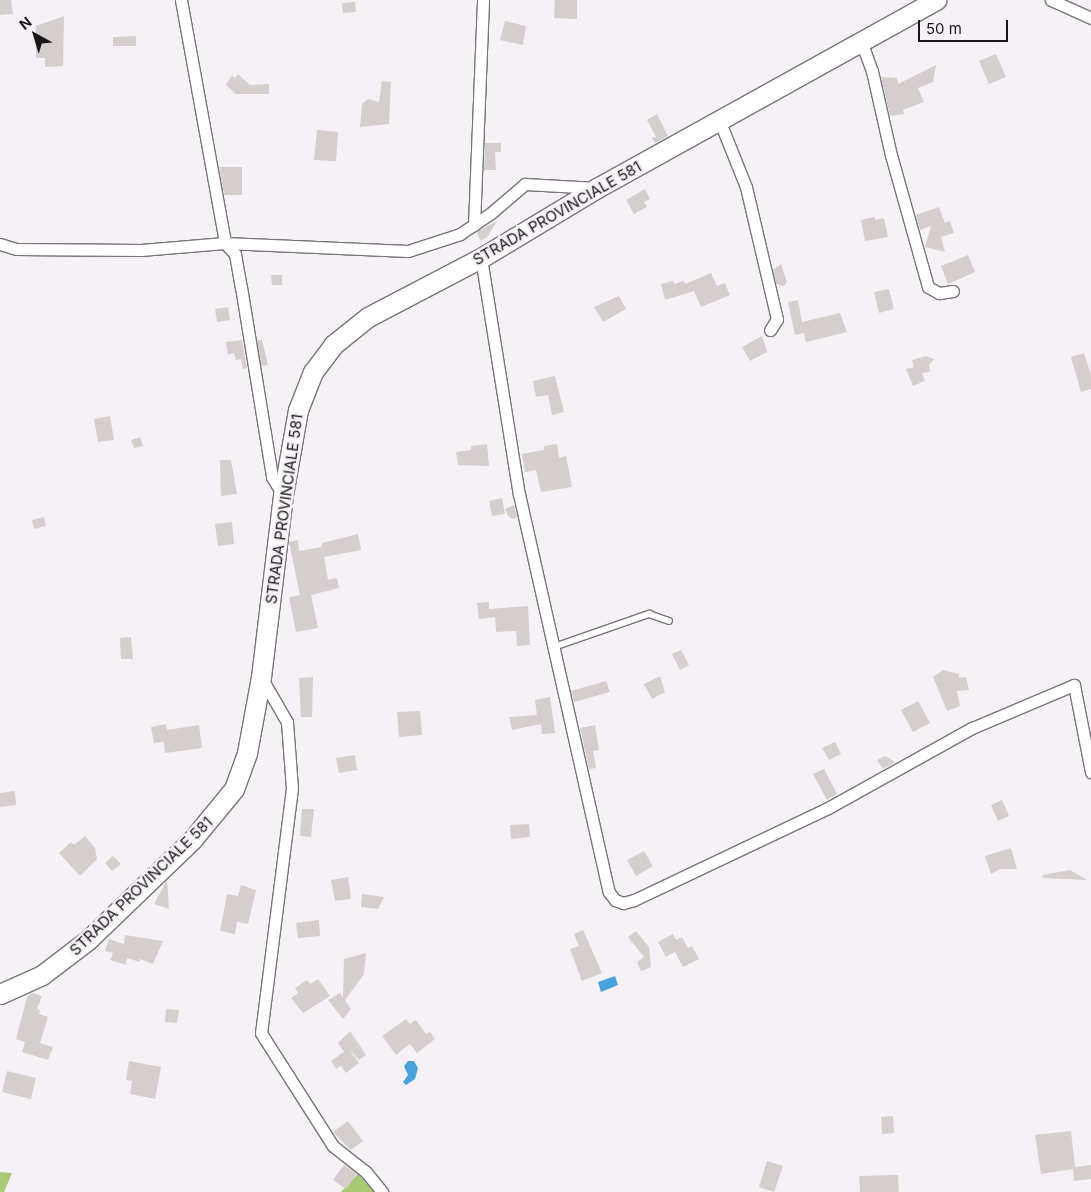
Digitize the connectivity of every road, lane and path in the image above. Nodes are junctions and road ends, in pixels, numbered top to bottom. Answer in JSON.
{"nodes":[{"id":1,"x":181,"y":0,"type":"edge"},
{"id":2,"x":482,"y":0,"type":"edge"},
{"id":3,"x":936,"y":0,"type":"edge"},
{"id":4,"x":1051,"y":0,"type":"edge"},
{"id":5,"x":1091,"y":18,"type":"edge"},
{"id":6,"x":861,"y":41,"type":"junction"},
{"id":7,"x":720,"y":122,"type":"junction"},
{"id":8,"x":598,"y":188,"type":"junction"},
{"id":9,"x":474,"y":225,"type":"junction"},
{"id":10,"x":225,"y":243,"type":"junction"},
{"id":11,"x":0,"y":244,"type":"edge"},
{"id":12,"x":481,"y":258,"type":"junction"},
{"id":13,"x":953,"y":291,"type":"dead end"},
{"id":14,"x":770,"y":330,"type":"dead end"},
{"id":15,"x":283,"y":496,"type":"junction"},
{"id":16,"x":669,"y":621,"type":"dead end"},
{"id":17,"x":554,"y":647,"type":"junction"},
{"id":18,"x":261,"y":677,"type":"junction"},
{"id":19,"x":1091,"y":772,"type":"edge"},
{"id":20,"x":0,"y":994,"type":"edge"},
{"id":21,"x":382,"y":1192,"type":"edge"}],
"edges":[{"from":1,"to":10,"type":"street"},
{"from":2,"to":9,"type":"street"},
{"from":3,"to":6,"type":"main road","name":"STRADA PROVINCIALE 581"},
{"from":4,"to":5,"type":"street"},
{"from":6,"to":7,"type":"main road","name":"STRADA PROVINCIALE 581"},
{"from":6,"to":13,"type":"street"},
{"from":7,"to":8,"type":"main road","name":"STRADA PROVINCIALE 581"},
{"from":7,"to":14,"type":"street"},
{"from":8,"to":9,"type":"street"},
{"from":8,"to":12,"type":"main road","name":"STRADA PROVINCIALE 581"},
{"from":9,"to":10,"type":"street"},
{"from":10,"to":11,"type":"street"},
{"from":10,"to":15,"type":"street"},
{"from":12,"to":15,"type":"main road","name":"STRADA PROVINCIALE 581"},
{"from":12,"to":17,"type":"street"},
{"from":15,"to":18,"type":"main road","name":"STRADA PROVINCIALE 581"},
{"from":16,"to":17,"type":"lane"},
{"from":17,"to":19,"type":"street"},
{"from":18,"to":20,"type":"main road","name":"STRADA PROVINCIALE 581"},
{"from":18,"to":21,"type":"street"}]}
